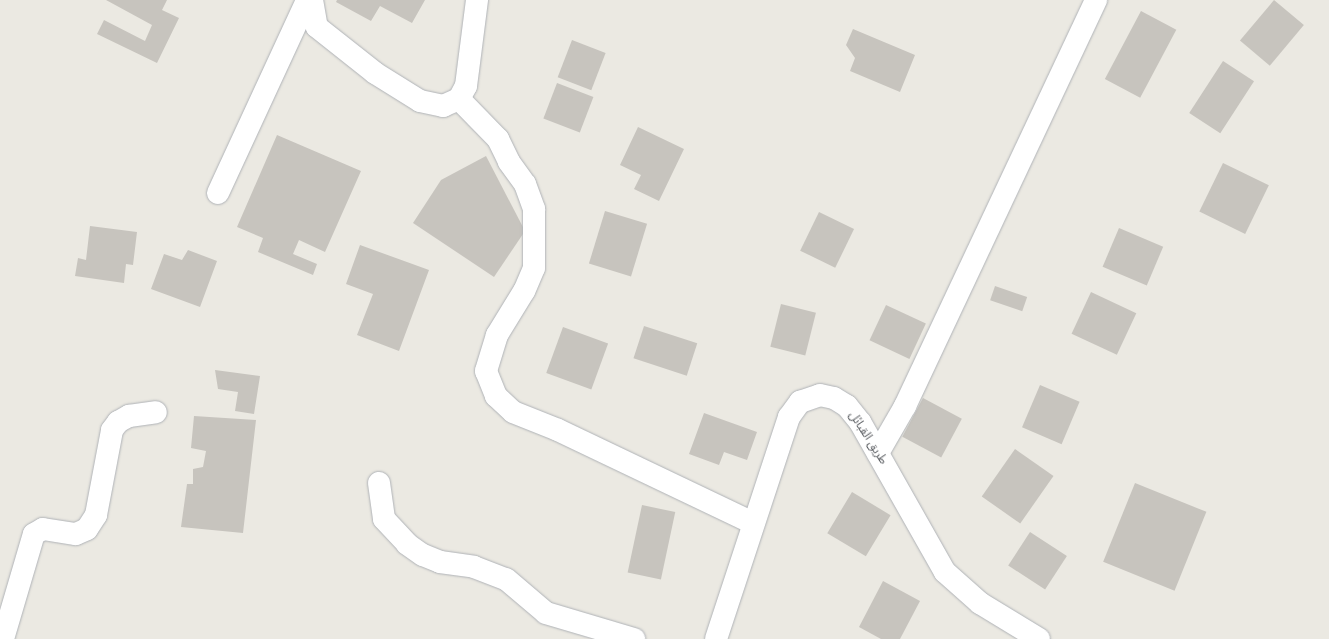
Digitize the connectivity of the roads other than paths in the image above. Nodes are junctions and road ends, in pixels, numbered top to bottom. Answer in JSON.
{"nodes":[{"id":1,"x":307,"y":0,"type":"edge"},
{"id":2,"x":312,"y":0,"type":"edge"},
{"id":3,"x":477,"y":0,"type":"edge"},
{"id":4,"x":1096,"y":0,"type":"edge"},
{"id":5,"x":459,"y":99,"type":"junction"},
{"id":6,"x":218,"y":194,"type":"dead end"},
{"id":7,"x":156,"y":412,"type":"dead end"},
{"id":8,"x":878,"y":453,"type":"junction"},
{"id":9,"x":379,"y":483,"type":"dead end"},
{"id":10,"x":753,"y":523,"type":"junction"},
{"id":11,"x":3,"y":639,"type":"edge"},
{"id":12,"x":634,"y":639,"type":"edge"},
{"id":13,"x":716,"y":639,"type":"edge"},
{"id":14,"x":1039,"y":639,"type":"edge"}],
"edges":[{"from":1,"to":6,"type":"street"},
{"from":2,"to":5,"type":"street"},
{"from":3,"to":5,"type":"street"},
{"from":4,"to":8,"type":"street"},
{"from":5,"to":10,"type":"street"},
{"from":7,"to":11,"type":"street"},
{"from":8,"to":10,"type":"street","name":"طريق القبائل"},
{"from":8,"to":14,"type":"street","name":"طريق القبائل"},
{"from":9,"to":12,"type":"street"},
{"from":10,"to":13,"type":"street","name":"طريق القبائل"}]}
